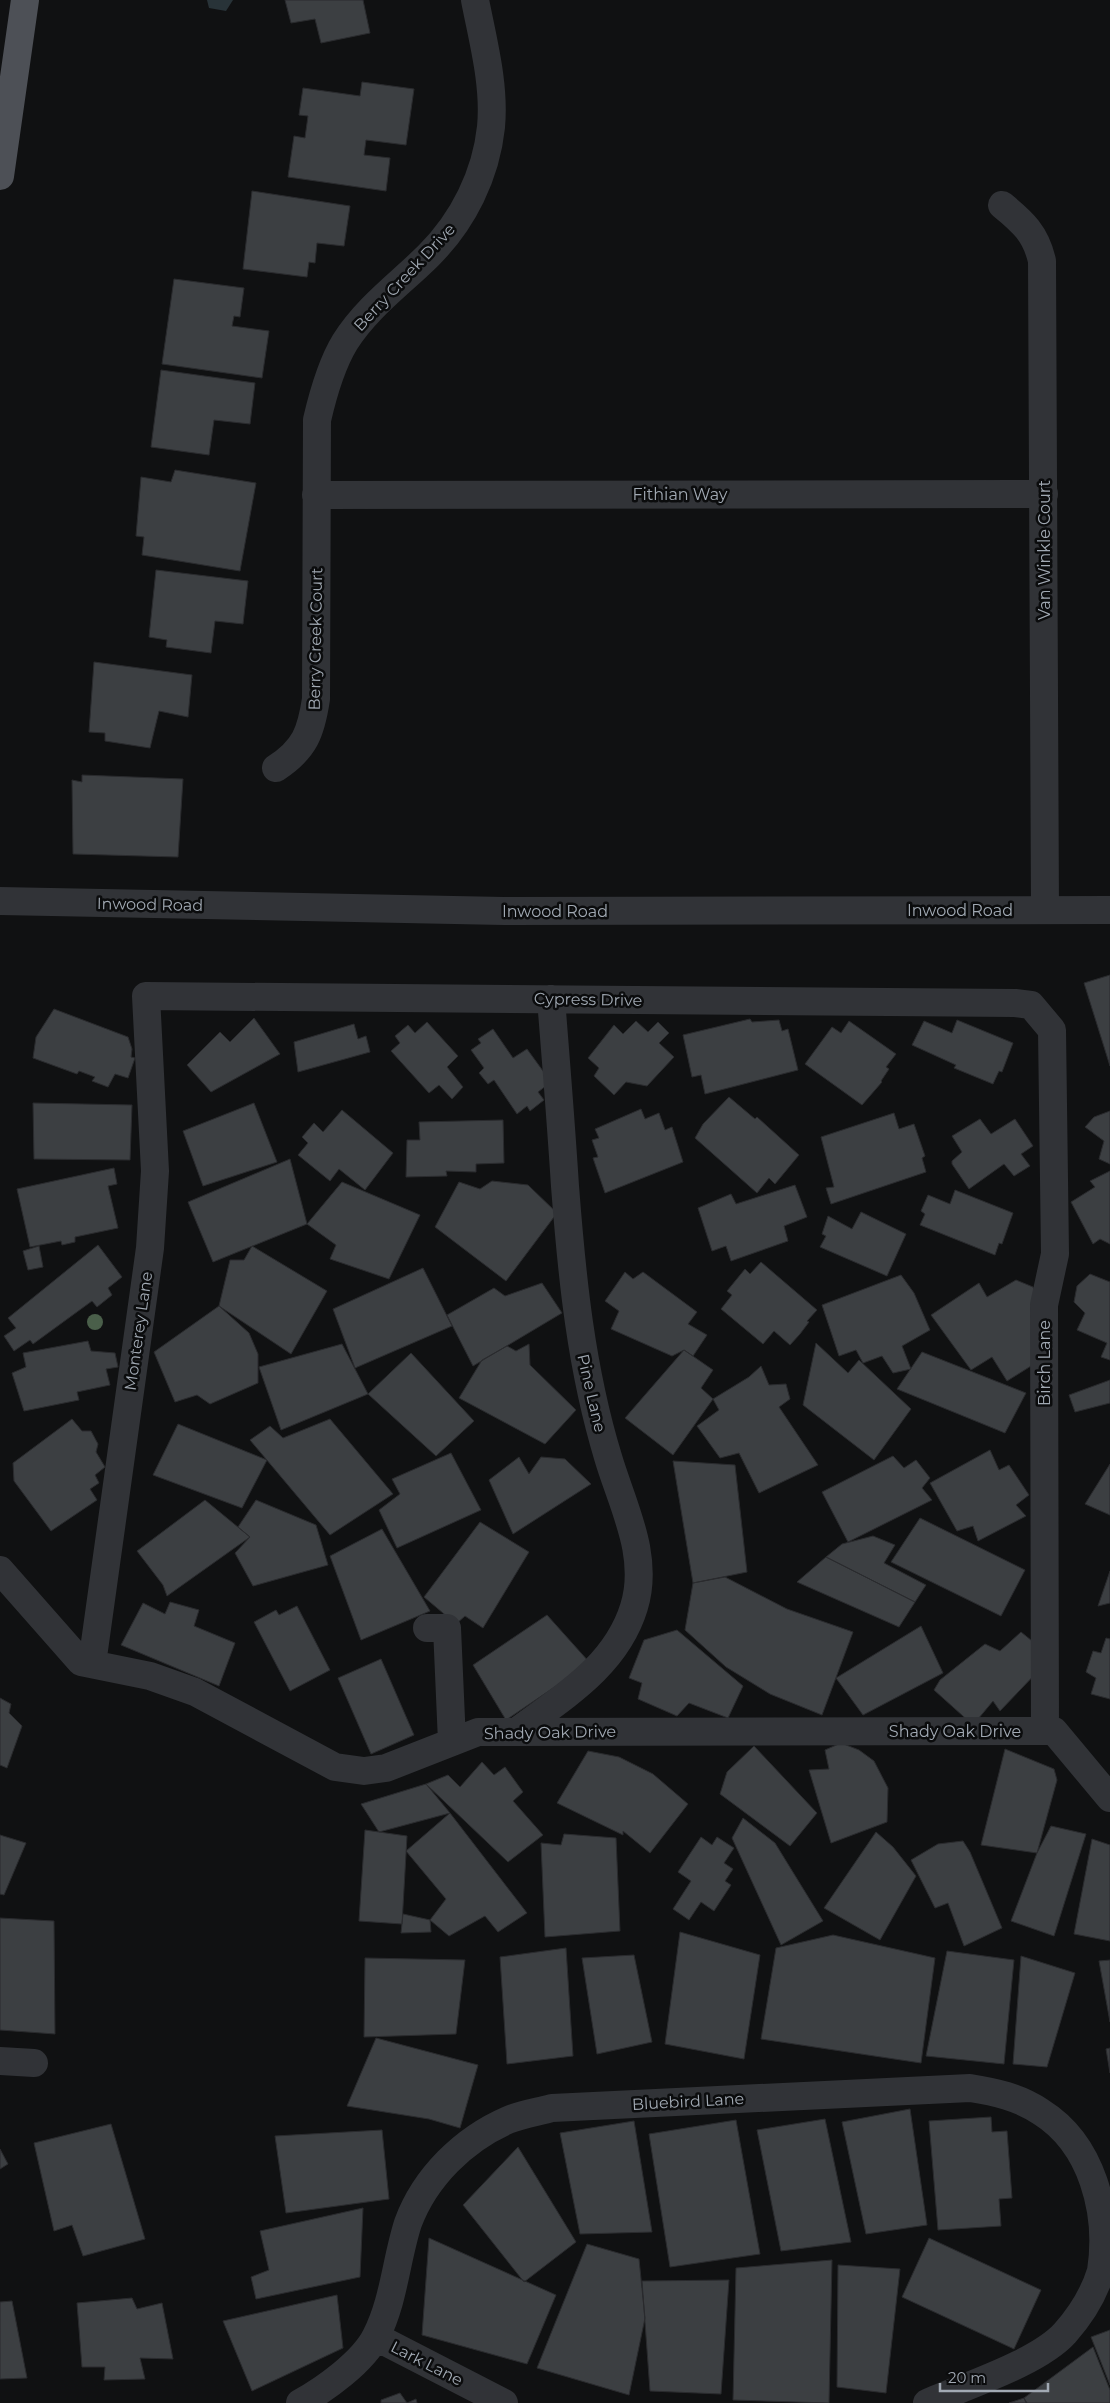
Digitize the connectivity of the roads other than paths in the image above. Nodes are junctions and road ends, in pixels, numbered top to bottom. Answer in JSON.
{"nodes":[{"id":1,"x":25,"y":0,"type":"edge"},
{"id":2,"x":475,"y":0,"type":"edge"},
{"id":3,"x":0,"y":176,"type":"edge"},
{"id":4,"x":1002,"y":205,"type":"dead end"},
{"id":5,"x":1044,"y":494,"type":"junction"},
{"id":6,"x":316,"y":495,"type":"junction"},
{"id":7,"x":276,"y":768,"type":"dead end"},
{"id":8,"x":0,"y":901,"type":"edge"},
{"id":9,"x":1045,"y":910,"type":"junction"},
{"id":10,"x":1110,"y":910,"type":"edge"},
{"id":11,"x":146,"y":996,"type":"joint"},
{"id":12,"x":551,"y":999,"type":"junction"},
{"id":13,"x":1030,"y":1005,"type":"joint"},
{"id":14,"x":0,"y":1570,"type":"edge"},
{"id":15,"x":427,"y":1628,"type":"dead end"},
{"id":16,"x":92,"y":1664,"type":"junction"},
{"id":17,"x":1045,"y":1731,"type":"junction"},
{"id":18,"x":516,"y":1732,"type":"junction"},
{"id":19,"x":452,"y":1742,"type":"junction"},
{"id":20,"x":1110,"y":1798,"type":"edge"},
{"id":21,"x":0,"y":2061,"type":"edge"},
{"id":22,"x":34,"y":2063,"type":"dead end"},
{"id":23,"x":1106,"y":2273,"type":"edge"},
{"id":24,"x":376,"y":2338,"type":"junction"},
{"id":25,"x":300,"y":2403,"type":"edge"},
{"id":26,"x":504,"y":2403,"type":"edge"},
{"id":27,"x":927,"y":2403,"type":"edge"}],
"edges":[{"from":1,"to":3,"type":"main road"},
{"from":2,"to":6,"type":"street","name":"Berry Creek Drive"},
{"from":4,"to":5,"type":"street","name":"Van Winkle Court"},
{"from":5,"to":6,"type":"street","name":"Fithian Way"},
{"from":5,"to":9,"type":"street","name":"Van Winkle Court"},
{"from":6,"to":7,"type":"street","name":"Berry Creek Court"},
{"from":8,"to":9,"type":"street","name":"Inwood Road"},
{"from":9,"to":10,"type":"street","name":"Inwood Road"},
{"from":11,"to":12,"type":"street","name":"Cypress Drive"},
{"from":11,"to":16,"type":"street","name":"Monterey Lane"},
{"from":12,"to":13,"type":"street","name":"Cypress Drive"},
{"from":12,"to":18,"type":"street","name":"Pine Lane"},
{"from":13,"to":17,"type":"street","name":"Birch Lane"},
{"from":14,"to":16,"type":"street","name":"Shady Oak Drive"},
{"from":15,"to":19,"type":"street"},
{"from":16,"to":19,"type":"street","name":"Shady Oak Drive"},
{"from":17,"to":18,"type":"street","name":"Shady Oak Drive"},
{"from":17,"to":20,"type":"street","name":"Shady Oak Drive"},
{"from":18,"to":19,"type":"street","name":"Shady Oak Drive"},
{"from":21,"to":22,"type":"street"},
{"from":23,"to":24,"type":"street","name":"Bluebird Lane"},
{"from":23,"to":27,"type":"street"},
{"from":24,"to":25,"type":"street","name":"Bluebird Lane"},
{"from":24,"to":26,"type":"street","name":"Lark Lane"}]}
